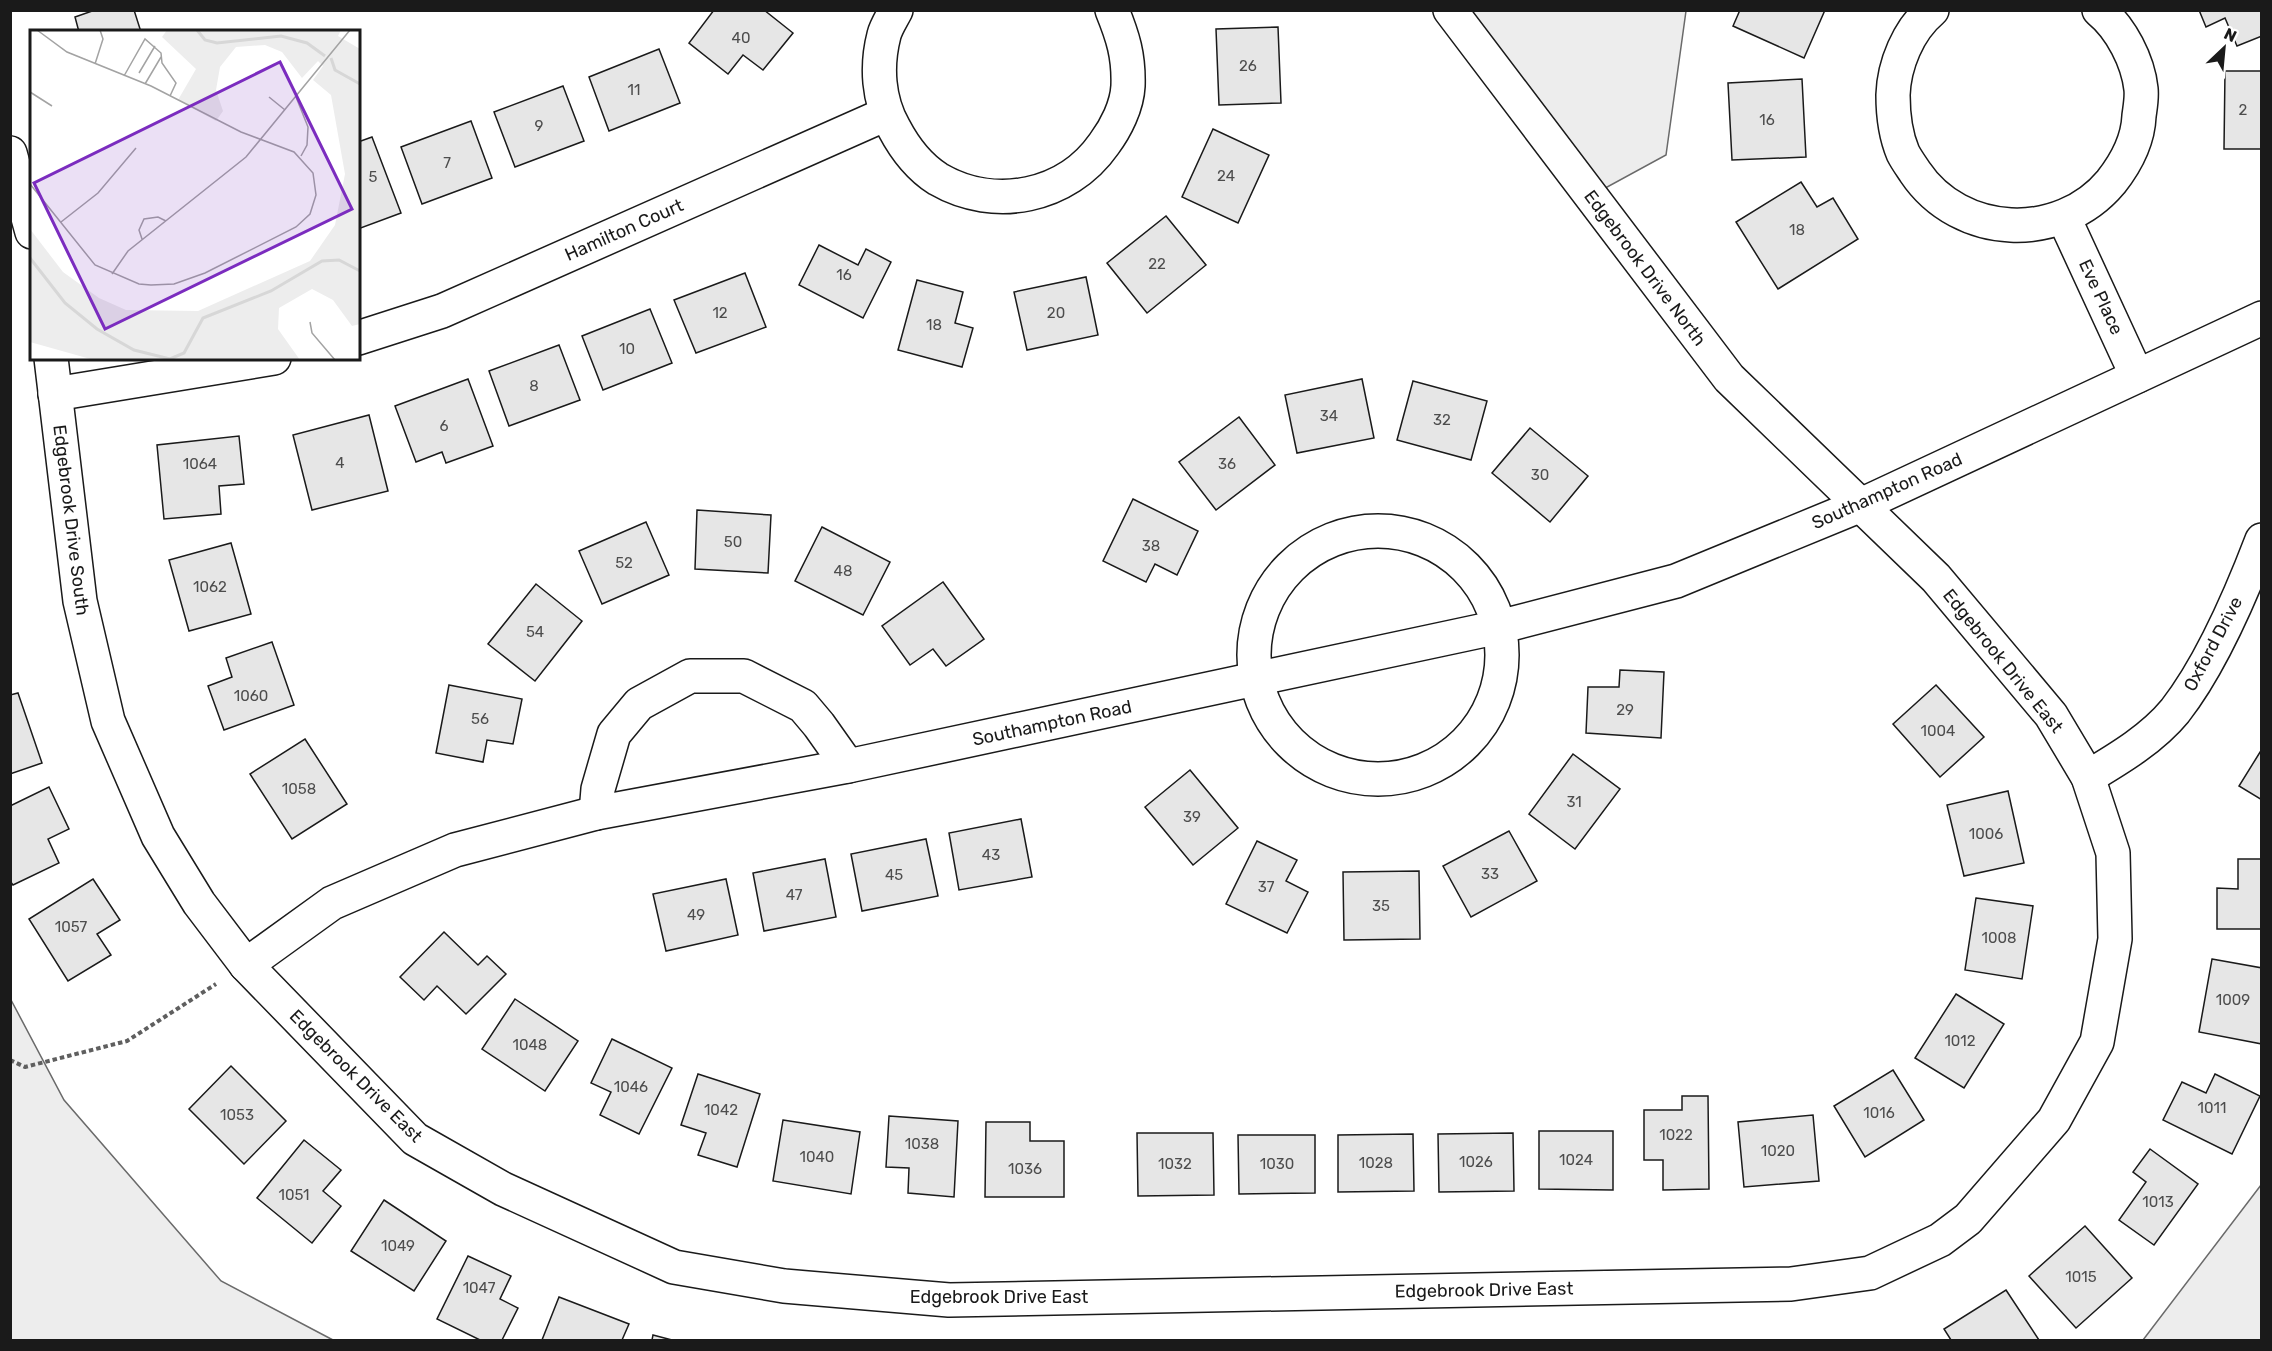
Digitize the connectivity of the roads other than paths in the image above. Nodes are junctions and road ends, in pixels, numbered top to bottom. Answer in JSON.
{"nodes":[{"id":1,"x":896,"y":10,"type":"edge"},
{"id":2,"x":1112,"y":10,"type":"edge"},
{"id":3,"x":1450,"y":10,"type":"edge"},
{"id":4,"x":1932,"y":10,"type":"edge"},
{"id":5,"x":2099,"y":10,"type":"edge"},
{"id":6,"x":886,"y":114,"type":"junction"},
{"id":7,"x":10,"y":153,"type":"edge"},
{"id":8,"x":2064,"y":218,"type":"junction"},
{"id":9,"x":30,"y":225,"type":"edge"},
{"id":10,"x":2262,"y":318,"type":"edge"},
{"id":11,"x":360,"y":337,"type":"edge"},
{"id":12,"x":51,"y":360,"type":"edge"},
{"id":13,"x":262,"y":360,"type":"edge"},
{"id":14,"x":2137,"y":376,"type":"junction"},
{"id":15,"x":55,"y":394,"type":"junction"},
{"id":16,"x":1861,"y":505,"type":"junction"},
{"id":17,"x":2262,"y":540,"type":"edge"},
{"id":18,"x":1499,"y":627,"type":"junction"},
{"id":19,"x":1255,"y":680,"type":"junction"},
{"id":20,"x":848,"y":766,"type":"junction"},
{"id":21,"x":2088,"y":777,"type":"junction"},
{"id":22,"x":596,"y":813,"type":"junction"},
{"id":23,"x":246,"y":965,"type":"junction"}],
"edges":[{"from":1,"to":6,"type":"street"},
{"from":2,"to":6,"type":"street"},
{"from":3,"to":16,"type":"street","name":"Edgebrook Drive North"},
{"from":4,"to":8,"type":"street"},
{"from":5,"to":8,"type":"street"},
{"from":6,"to":11,"type":"street","name":"Hamilton Court"},
{"from":7,"to":9,"type":"street"},
{"from":8,"to":14,"type":"street","name":"Eve Place"},
{"from":10,"to":14,"type":"street","name":"Southampton Road"},
{"from":12,"to":15,"type":"street","name":"Edgebrook Drive South"},
{"from":13,"to":15,"type":"street"},
{"from":14,"to":16,"type":"street","name":"Southampton Road"},
{"from":15,"to":23,"type":"street","name":"Edgebrook Drive South"},
{"from":16,"to":18,"type":"street","name":"Southampton Road"},
{"from":16,"to":21,"type":"street","name":"Edgebrook Drive East"},
{"from":17,"to":21,"type":"street","name":"Oxford Drive"},
{"from":18,"to":19,"type":"street","name":"Southampton Road"},
{"from":18,"to":19,"type":"street"},
{"from":18,"to":19,"type":"street"},
{"from":19,"to":20,"type":"street","name":"Southampton Road"},
{"from":20,"to":22,"type":"street","name":"Southampton Road"},
{"from":20,"to":22,"type":"street"},
{"from":21,"to":23,"type":"street","name":"Edgebrook Drive East"},
{"from":22,"to":23,"type":"street","name":"Southampton Road"}]}
